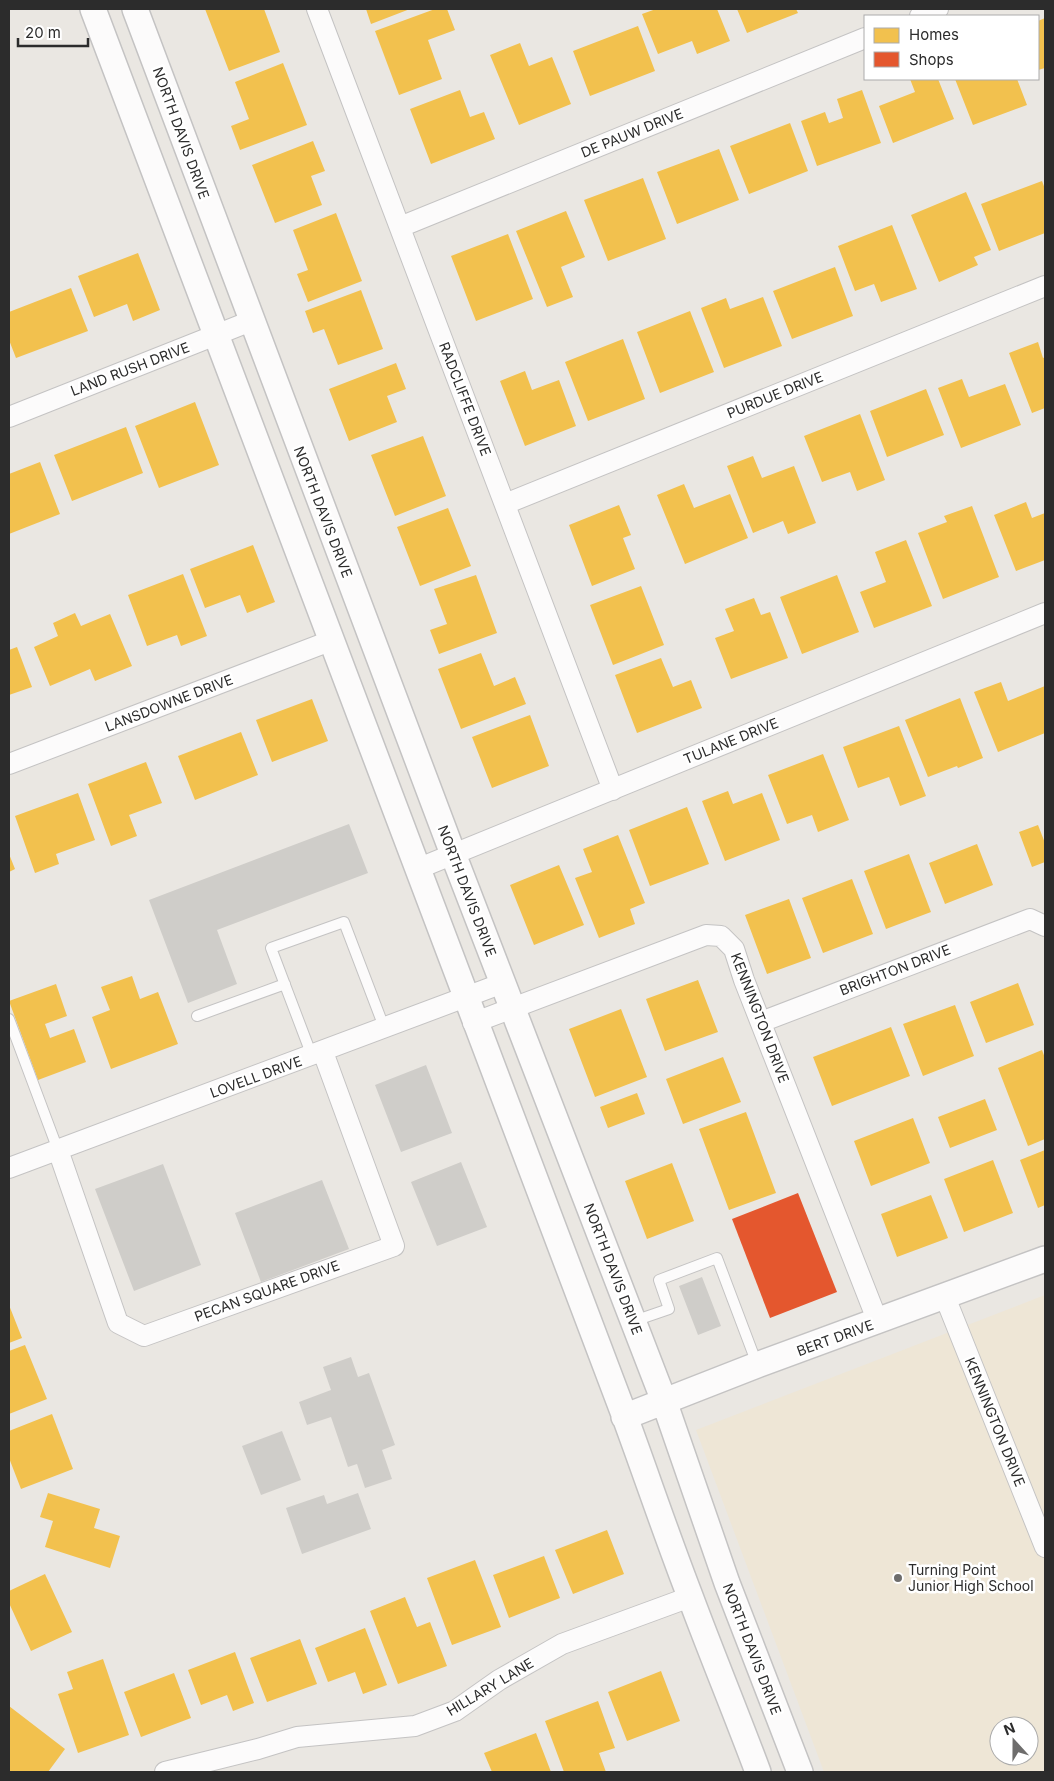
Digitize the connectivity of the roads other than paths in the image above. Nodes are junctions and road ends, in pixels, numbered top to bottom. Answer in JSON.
{"nodes":[{"id":1,"x":93,"y":9,"type":"edge"},
{"id":2,"x":135,"y":9,"type":"edge"},
{"id":3,"x":317,"y":9,"type":"edge"},
{"id":4,"x":938,"y":9,"type":"edge"},
{"id":5,"x":923,"y":15,"type":"edge"},
{"id":6,"x":864,"y":38,"type":"edge"},
{"id":7,"x":400,"y":227,"type":"junction"},
{"id":8,"x":1045,"y":286,"type":"edge"},
{"id":9,"x":251,"y":322,"type":"junction"},
{"id":10,"x":215,"y":335,"type":"junction"},
{"id":11,"x":9,"y":416,"type":"edge"},
{"id":12,"x":505,"y":504,"type":"junction"},
{"id":13,"x":1045,"y":613,"type":"edge"},
{"id":14,"x":330,"y":642,"type":"junction"},
{"id":15,"x":9,"y":764,"type":"edge"},
{"id":16,"x":613,"y":790,"type":"junction"},
{"id":17,"x":453,"y":854,"type":"junction"},
{"id":18,"x":417,"y":869,"type":"junction"},
{"id":19,"x":1038,"y":922,"type":"edge"},
{"id":20,"x":503,"y":983,"type":"junction"},
{"id":21,"x":285,"y":984,"type":"junction"},
{"id":22,"x":464,"y":997,"type":"junction"},
{"id":23,"x":512,"y":1008,"type":"junction"},
{"id":24,"x":197,"y":1016,"type":"dead end"},
{"id":25,"x":9,"y":1019,"type":"edge"},
{"id":26,"x":761,"y":1022,"type":"junction"},
{"id":27,"x":473,"y":1023,"type":"junction"},
{"id":28,"x":384,"y":1027,"type":"junction"},
{"id":29,"x":317,"y":1054,"type":"junction"},
{"id":30,"x":58,"y":1150,"type":"junction"},
{"id":31,"x":9,"y":1168,"type":"edge"},
{"id":32,"x":1045,"y":1260,"type":"edge"},
{"id":33,"x":945,"y":1296,"type":"junction"},
{"id":34,"x":633,"y":1322,"type":"junction"},
{"id":35,"x":878,"y":1322,"type":"junction"},
{"id":36,"x":757,"y":1365,"type":"junction"},
{"id":37,"x":664,"y":1401,"type":"junction"},
{"id":38,"x":624,"y":1416,"type":"junction"},
{"id":39,"x":1045,"y":1547,"type":"edge"},
{"id":40,"x":690,"y":1597,"type":"junction"},
{"id":41,"x":165,"y":1772,"type":"edge"},
{"id":42,"x":758,"y":1772,"type":"edge"},
{"id":43,"x":800,"y":1772,"type":"edge"}],
"edges":[{"from":1,"to":10,"type":"street"},
{"from":2,"to":9,"type":"street","name":"NORTH DAVIS DRIVE"},
{"from":3,"to":7,"type":"street","name":"RADCLIFFE DRIVE"},
{"from":4,"to":5,"type":"street"},
{"from":6,"to":7,"type":"street","name":"DE PAUW DRIVE"},
{"from":7,"to":12,"type":"street","name":"RADCLIFFE DRIVE"},
{"from":8,"to":12,"type":"street","name":"PURDUE DRIVE"},
{"from":9,"to":10,"type":"street","name":"LAND RUSH DRIVE"},
{"from":9,"to":17,"type":"street","name":"NORTH DAVIS DRIVE"},
{"from":10,"to":11,"type":"street","name":"LAND RUSH DRIVE"},
{"from":10,"to":14,"type":"street"},
{"from":12,"to":16,"type":"street","name":"RADCLIFFE DRIVE"},
{"from":13,"to":16,"type":"street","name":"TULANE DRIVE"},
{"from":14,"to":15,"type":"street","name":"LANSDOWNE DRIVE"},
{"from":14,"to":18,"type":"street"},
{"from":16,"to":17,"type":"street","name":"TULANE DRIVE"},
{"from":17,"to":18,"type":"street","name":"TULANE DRIVE"},
{"from":17,"to":20,"type":"street","name":"NORTH DAVIS DRIVE"},
{"from":18,"to":22,"type":"street"},
{"from":19,"to":26,"type":"street","name":"BRIGHTON DRIVE"},
{"from":20,"to":22,"type":"street","name":"LOVELL DRIVE"},
{"from":20,"to":23,"type":"street","name":"NORTH DAVIS DRIVE"},
{"from":21,"to":24,"type":"lane"},
{"from":21,"to":28,"type":"lane"},
{"from":21,"to":29,"type":"lane"},
{"from":22,"to":27,"type":"street"},
{"from":22,"to":28,"type":"street","name":"LOVELL DRIVE"},
{"from":23,"to":26,"type":"street","name":"KENNINGTON DRIVE"},
{"from":23,"to":27,"type":"street","name":"KENNINGTON DRIVE"},
{"from":23,"to":34,"type":"street","name":"NORTH DAVIS DRIVE"},
{"from":25,"to":30,"type":"lane"},
{"from":26,"to":35,"type":"street","name":"KENNINGTON DRIVE"},
{"from":27,"to":38,"type":"street"},
{"from":28,"to":29,"type":"street","name":"LOVELL DRIVE"},
{"from":29,"to":30,"type":"street","name":"LOVELL DRIVE"},
{"from":29,"to":30,"type":"street","name":"PECAN SQUARE DRIVE"},
{"from":30,"to":31,"type":"street","name":"LOVELL DRIVE"},
{"from":32,"to":33,"type":"street","name":"BERT DRIVE"},
{"from":33,"to":35,"type":"street","name":"BERT DRIVE"},
{"from":33,"to":39,"type":"street","name":"KENNINGTON DRIVE"},
{"from":34,"to":36,"type":"lane"},
{"from":34,"to":37,"type":"street","name":"NORTH DAVIS DRIVE"},
{"from":35,"to":36,"type":"street","name":"BERT DRIVE"},
{"from":36,"to":37,"type":"street","name":"BERT DRIVE"},
{"from":37,"to":38,"type":"street","name":"BERT DRIVE"},
{"from":37,"to":43,"type":"street","name":"NORTH DAVIS DRIVE"},
{"from":38,"to":40,"type":"street"},
{"from":40,"to":41,"type":"street","name":"HILLARY LANE"},
{"from":40,"to":42,"type":"street"}]}
